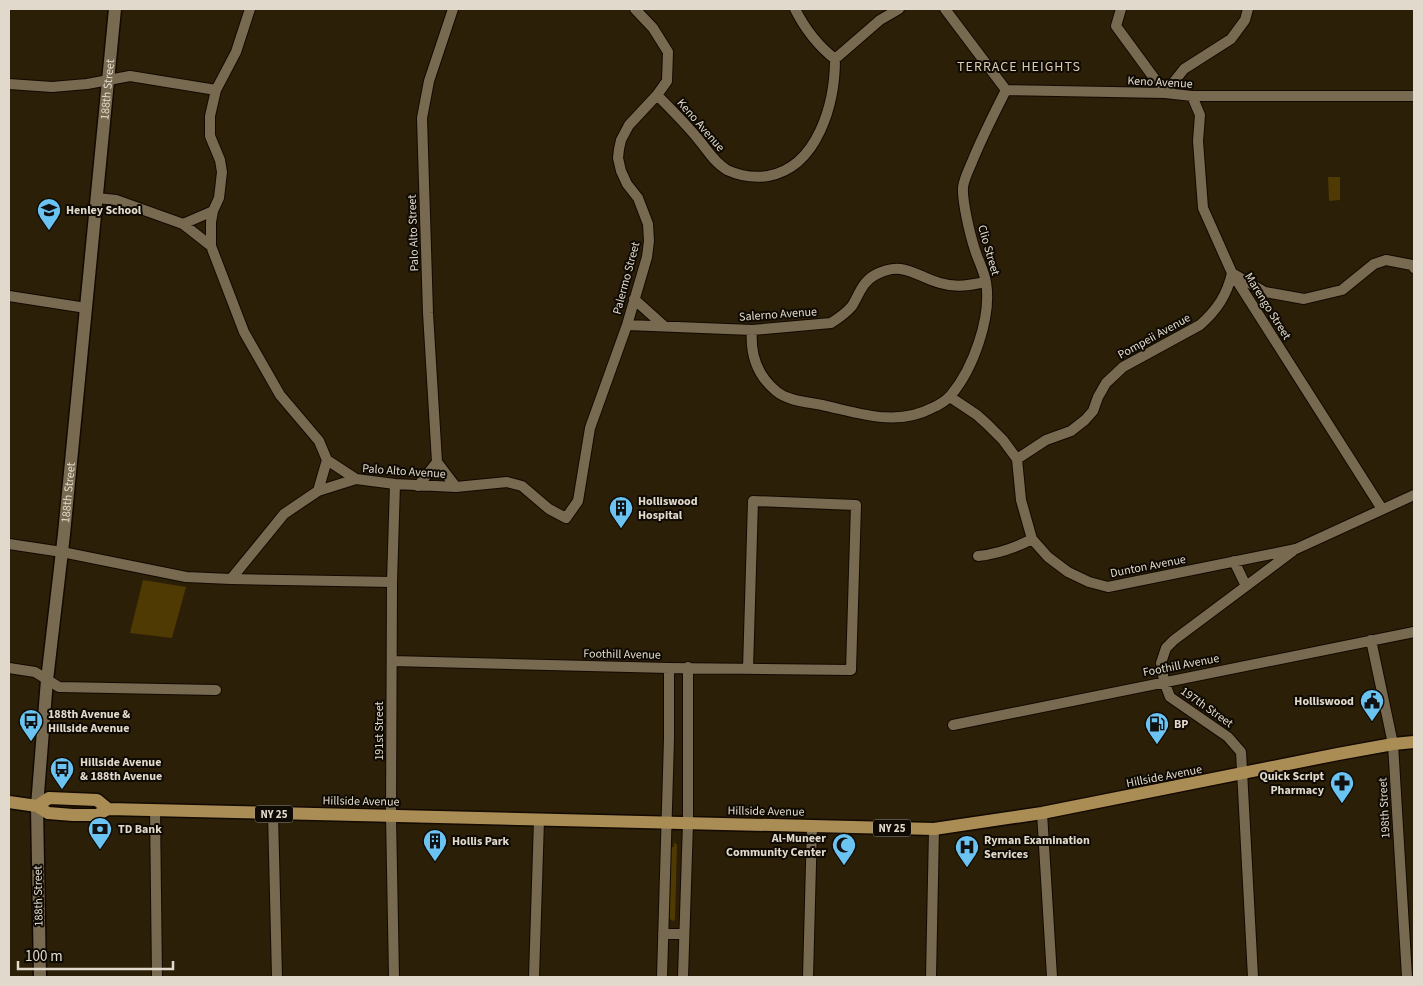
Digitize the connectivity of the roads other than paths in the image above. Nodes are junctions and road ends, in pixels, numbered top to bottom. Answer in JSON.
{"nodes":[{"id":1,"x":115,"y":9,"type":"edge"},
{"id":2,"x":250,"y":9,"type":"edge"},
{"id":3,"x":453,"y":9,"type":"edge"},
{"id":4,"x":634,"y":9,"type":"edge"},
{"id":5,"x":795,"y":9,"type":"edge"},
{"id":6,"x":899,"y":9,"type":"edge"},
{"id":7,"x":934,"y":9,"type":"edge"},
{"id":8,"x":944,"y":9,"type":"edge"},
{"id":9,"x":1121,"y":9,"type":"edge"},
{"id":10,"x":1248,"y":9,"type":"edge"},
{"id":11,"x":834,"y":59,"type":"junction"},
{"id":12,"x":108,"y":80,"type":"junction"},
{"id":13,"x":9,"y":84,"type":"edge"},
{"id":14,"x":216,"y":90,"type":"junction"},
{"id":15,"x":1006,"y":90,"type":"junction"},
{"id":16,"x":1165,"y":93,"type":"junction"},
{"id":17,"x":657,"y":95,"type":"junction"},
{"id":18,"x":1192,"y":96,"type":"junction"},
{"id":19,"x":1414,"y":96,"type":"edge"},
{"id":20,"x":97,"y":198,"type":"junction"},
{"id":21,"x":213,"y":211,"type":"junction"},
{"id":22,"x":183,"y":224,"type":"junction"},
{"id":23,"x":211,"y":246,"type":"junction"},
{"id":24,"x":1414,"y":268,"type":"edge"},
{"id":25,"x":1232,"y":273,"type":"junction"},
{"id":26,"x":986,"y":282,"type":"junction"},
{"id":27,"x":9,"y":296,"type":"edge"},
{"id":28,"x":634,"y":299,"type":"junction"},
{"id":29,"x":86,"y":308,"type":"junction"},
{"id":30,"x":627,"y":325,"type":"junction"},
{"id":31,"x":664,"y":326,"type":"junction"},
{"id":32,"x":752,"y":330,"type":"junction"},
{"id":33,"x":950,"y":397,"type":"junction"},
{"id":34,"x":1017,"y":459,"type":"junction"},
{"id":35,"x":327,"y":460,"type":"junction"},
{"id":36,"x":437,"y":462,"type":"junction"},
{"id":37,"x":356,"y":480,"type":"junction"},
{"id":38,"x":395,"y":484,"type":"junction"},
{"id":39,"x":418,"y":486,"type":"junction"},
{"id":40,"x":456,"y":487,"type":"junction"},
{"id":41,"x":318,"y":491,"type":"junction"},
{"id":42,"x":1414,"y":496,"type":"edge"},
{"id":43,"x":1382,"y":509,"type":"junction"},
{"id":44,"x":566,"y":518,"type":"joint"},
{"id":45,"x":1032,"y":539,"type":"junction"},
{"id":46,"x":9,"y":544,"type":"edge"},
{"id":47,"x":1296,"y":549,"type":"junction"},
{"id":48,"x":62,"y":552,"type":"junction"},
{"id":49,"x":978,"y":556,"type":"dead end"},
{"id":50,"x":1234,"y":561,"type":"junction"},
{"id":51,"x":231,"y":579,"type":"junction"},
{"id":52,"x":392,"y":582,"type":"junction"},
{"id":53,"x":1246,"y":586,"type":"junction"},
{"id":54,"x":1414,"y":632,"type":"edge"},
{"id":55,"x":1371,"y":640,"type":"junction"},
{"id":56,"x":392,"y":661,"type":"junction"},
{"id":57,"x":688,"y":667,"type":"junction"},
{"id":58,"x":9,"y":668,"type":"edge"},
{"id":59,"x":669,"y":668,"type":"junction"},
{"id":60,"x":748,"y":669,"type":"junction"},
{"id":61,"x":47,"y":680,"type":"junction"},
{"id":62,"x":1164,"y":682,"type":"junction"},
{"id":63,"x":216,"y":690,"type":"dead end"},
{"id":64,"x":953,"y":725,"type":"dead end"},
{"id":65,"x":669,"y":739,"type":"junction"},
{"id":66,"x":688,"y":741,"type":"junction"},
{"id":67,"x":1414,"y":742,"type":"edge"},
{"id":68,"x":1393,"y":744,"type":"junction"},
{"id":69,"x":1242,"y":773,"type":"junction"},
{"id":70,"x":9,"y":802,"type":"edge"},
{"id":71,"x":37,"y":806,"type":"junction"},
{"id":72,"x":155,"y":810,"type":"junction"},
{"id":73,"x":1042,"y":813,"type":"junction"},
{"id":74,"x":273,"y":814,"type":"junction"},
{"id":75,"x":391,"y":816,"type":"junction"},
{"id":76,"x":539,"y":820,"type":"junction"},
{"id":77,"x":667,"y":822,"type":"junction"},
{"id":78,"x":688,"y":823,"type":"junction"},
{"id":79,"x":812,"y":826,"type":"junction"},
{"id":80,"x":934,"y":829,"type":"junction"},
{"id":81,"x":663,"y":934,"type":"junction"},
{"id":82,"x":684,"y":934,"type":"junction"},
{"id":83,"x":40,"y":977,"type":"edge"},
{"id":84,"x":157,"y":977,"type":"edge"},
{"id":85,"x":277,"y":977,"type":"edge"},
{"id":86,"x":394,"y":977,"type":"edge"},
{"id":87,"x":534,"y":977,"type":"edge"},
{"id":88,"x":662,"y":977,"type":"edge"},
{"id":89,"x":683,"y":977,"type":"edge"},
{"id":90,"x":808,"y":977,"type":"edge"},
{"id":91,"x":931,"y":977,"type":"edge"},
{"id":92,"x":1052,"y":977,"type":"edge"},
{"id":93,"x":1253,"y":977,"type":"edge"},
{"id":94,"x":1407,"y":977,"type":"edge"}],
"edges":[{"from":1,"to":12,"type":"street","name":"188th Street"},
{"from":2,"to":14,"type":"street"},
{"from":3,"to":36,"type":"street","name":"Palo Alto Street"},
{"from":4,"to":17,"type":"street","name":"Palermo Street"},
{"from":5,"to":11,"type":"street"},
{"from":6,"to":11,"type":"street"},
{"from":7,"to":8,"type":"street"},
{"from":8,"to":15,"type":"street"},
{"from":9,"to":16,"type":"street"},
{"from":10,"to":16,"type":"street"},
{"from":11,"to":17,"type":"street","name":"Keno Avenue"},
{"from":12,"to":13,"type":"street"},
{"from":12,"to":14,"type":"street"},
{"from":12,"to":20,"type":"street","name":"188th Street"},
{"from":14,"to":21,"type":"street"},
{"from":15,"to":16,"type":"street","name":"Keno Avenue"},
{"from":15,"to":26,"type":"street","name":"Clio Street"},
{"from":16,"to":18,"type":"street","name":"Keno Avenue"},
{"from":17,"to":28,"type":"street","name":"Palermo Street"},
{"from":18,"to":19,"type":"street","name":"Keno Avenue"},
{"from":18,"to":25,"type":"street","name":"Marengo Street"},
{"from":20,"to":22,"type":"street"},
{"from":20,"to":29,"type":"street","name":"188th Street"},
{"from":21,"to":22,"type":"street"},
{"from":21,"to":23,"type":"street"},
{"from":22,"to":23,"type":"street"},
{"from":23,"to":35,"type":"street"},
{"from":24,"to":25,"type":"street"},
{"from":25,"to":34,"type":"street","name":"Pompeii Avenue"},
{"from":25,"to":43,"type":"street","name":"Marengo Street"},
{"from":26,"to":32,"type":"street","name":"Salerno Avenue"},
{"from":26,"to":33,"type":"street","name":"Clio Street"},
{"from":27,"to":29,"type":"street"},
{"from":28,"to":30,"type":"street","name":"Palermo Street"},
{"from":28,"to":31,"type":"street"},
{"from":29,"to":48,"type":"street","name":"188th Street"},
{"from":30,"to":31,"type":"street","name":"Salerno Avenue"},
{"from":30,"to":44,"type":"street","name":"Palermo Street"},
{"from":31,"to":32,"type":"street","name":"Salerno Avenue"},
{"from":32,"to":33,"type":"street","name":"Clio Street"},
{"from":33,"to":34,"type":"street"},
{"from":34,"to":45,"type":"street","name":"Dunton Avenue"},
{"from":35,"to":37,"type":"street"},
{"from":35,"to":41,"type":"street"},
{"from":36,"to":39,"type":"street"},
{"from":36,"to":40,"type":"street"},
{"from":37,"to":38,"type":"street","name":"Palo Alto Avenue"},
{"from":37,"to":41,"type":"street","name":"Palo Alto Avenue"},
{"from":38,"to":39,"type":"street","name":"Palo Alto Avenue"},
{"from":38,"to":52,"type":"street","name":"191st Street"},
{"from":39,"to":40,"type":"street","name":"Palo Alto Avenue"},
{"from":40,"to":44,"type":"street","name":"Palo Alto Avenue"},
{"from":41,"to":51,"type":"street","name":"Palo Alto Avenue"},
{"from":42,"to":43,"type":"street","name":"Dunton Avenue"},
{"from":43,"to":47,"type":"street","name":"Dunton Avenue"},
{"from":45,"to":49,"type":"street"},
{"from":45,"to":50,"type":"street","name":"Dunton Avenue"},
{"from":46,"to":48,"type":"street"},
{"from":47,"to":50,"type":"street","name":"Dunton Avenue"},
{"from":47,"to":53,"type":"street"},
{"from":48,"to":51,"type":"street"},
{"from":48,"to":61,"type":"street","name":"188th Street"},
{"from":50,"to":53,"type":"street"},
{"from":51,"to":52,"type":"street"},
{"from":52,"to":56,"type":"street","name":"191st Street"},
{"from":53,"to":62,"type":"street"},
{"from":54,"to":55,"type":"street","name":"Foothill Avenue"},
{"from":55,"to":62,"type":"street","name":"Foothill Avenue"},
{"from":55,"to":68,"type":"street","name":"198th Street"},
{"from":56,"to":59,"type":"street","name":"Foothill Avenue"},
{"from":56,"to":75,"type":"street","name":"191st Street"},
{"from":57,"to":59,"type":"street","name":"Foothill Avenue"},
{"from":57,"to":60,"type":"street","name":"Foothill Avenue"},
{"from":57,"to":66,"type":"street"},
{"from":58,"to":61,"type":"street"},
{"from":59,"to":65,"type":"street"},
{"from":60,"to":60,"type":"street","name":"Foothill Avenue"},
{"from":61,"to":63,"type":"street"},
{"from":61,"to":71,"type":"street","name":"188th Street"},
{"from":62,"to":64,"type":"street","name":"Foothill Avenue"},
{"from":62,"to":69,"type":"street","name":"197th Street"},
{"from":65,"to":66,"type":"street"},
{"from":65,"to":77,"type":"street"},
{"from":66,"to":78,"type":"street"},
{"from":67,"to":68,"type":"main road","name":"Hillside Avenue","number":"NY 25"},
{"from":68,"to":69,"type":"main road","name":"Hillside Avenue","number":"NY 25"},
{"from":68,"to":94,"type":"street","name":"198th Street"},
{"from":69,"to":73,"type":"main road","name":"Hillside Avenue","number":"NY 25"},
{"from":69,"to":93,"type":"street","name":"197th Street"},
{"from":70,"to":71,"type":"main road","name":"Hillside Avenue","number":"NY 25"},
{"from":71,"to":72,"type":"main road","name":"Hillside Avenue","number":"NY 25"},
{"from":71,"to":83,"type":"street","name":"188th Street"},
{"from":72,"to":74,"type":"main road","name":"Hillside Avenue","number":"NY 25"},
{"from":72,"to":84,"type":"street"},
{"from":73,"to":80,"type":"main road","name":"Hillside Avenue","number":"NY 25"},
{"from":73,"to":92,"type":"street"},
{"from":74,"to":75,"type":"main road","name":"Hillside Avenue","number":"NY 25"},
{"from":74,"to":85,"type":"street"},
{"from":75,"to":76,"type":"main road","name":"Hillside Avenue","number":"NY 25"},
{"from":75,"to":86,"type":"street","name":"191st Street"},
{"from":76,"to":77,"type":"main road","name":"Hillside Avenue","number":"NY 25"},
{"from":76,"to":87,"type":"street"},
{"from":77,"to":78,"type":"main road","name":"Hillside Avenue","number":"NY 25"},
{"from":77,"to":81,"type":"street"},
{"from":78,"to":79,"type":"main road","name":"Hillside Avenue","number":"NY 25"},
{"from":78,"to":82,"type":"street"},
{"from":79,"to":80,"type":"main road","name":"Hillside Avenue","number":"NY 25"},
{"from":79,"to":90,"type":"street"},
{"from":80,"to":91,"type":"street"},
{"from":81,"to":82,"type":"street"},
{"from":81,"to":88,"type":"street"},
{"from":82,"to":89,"type":"street"}]}
